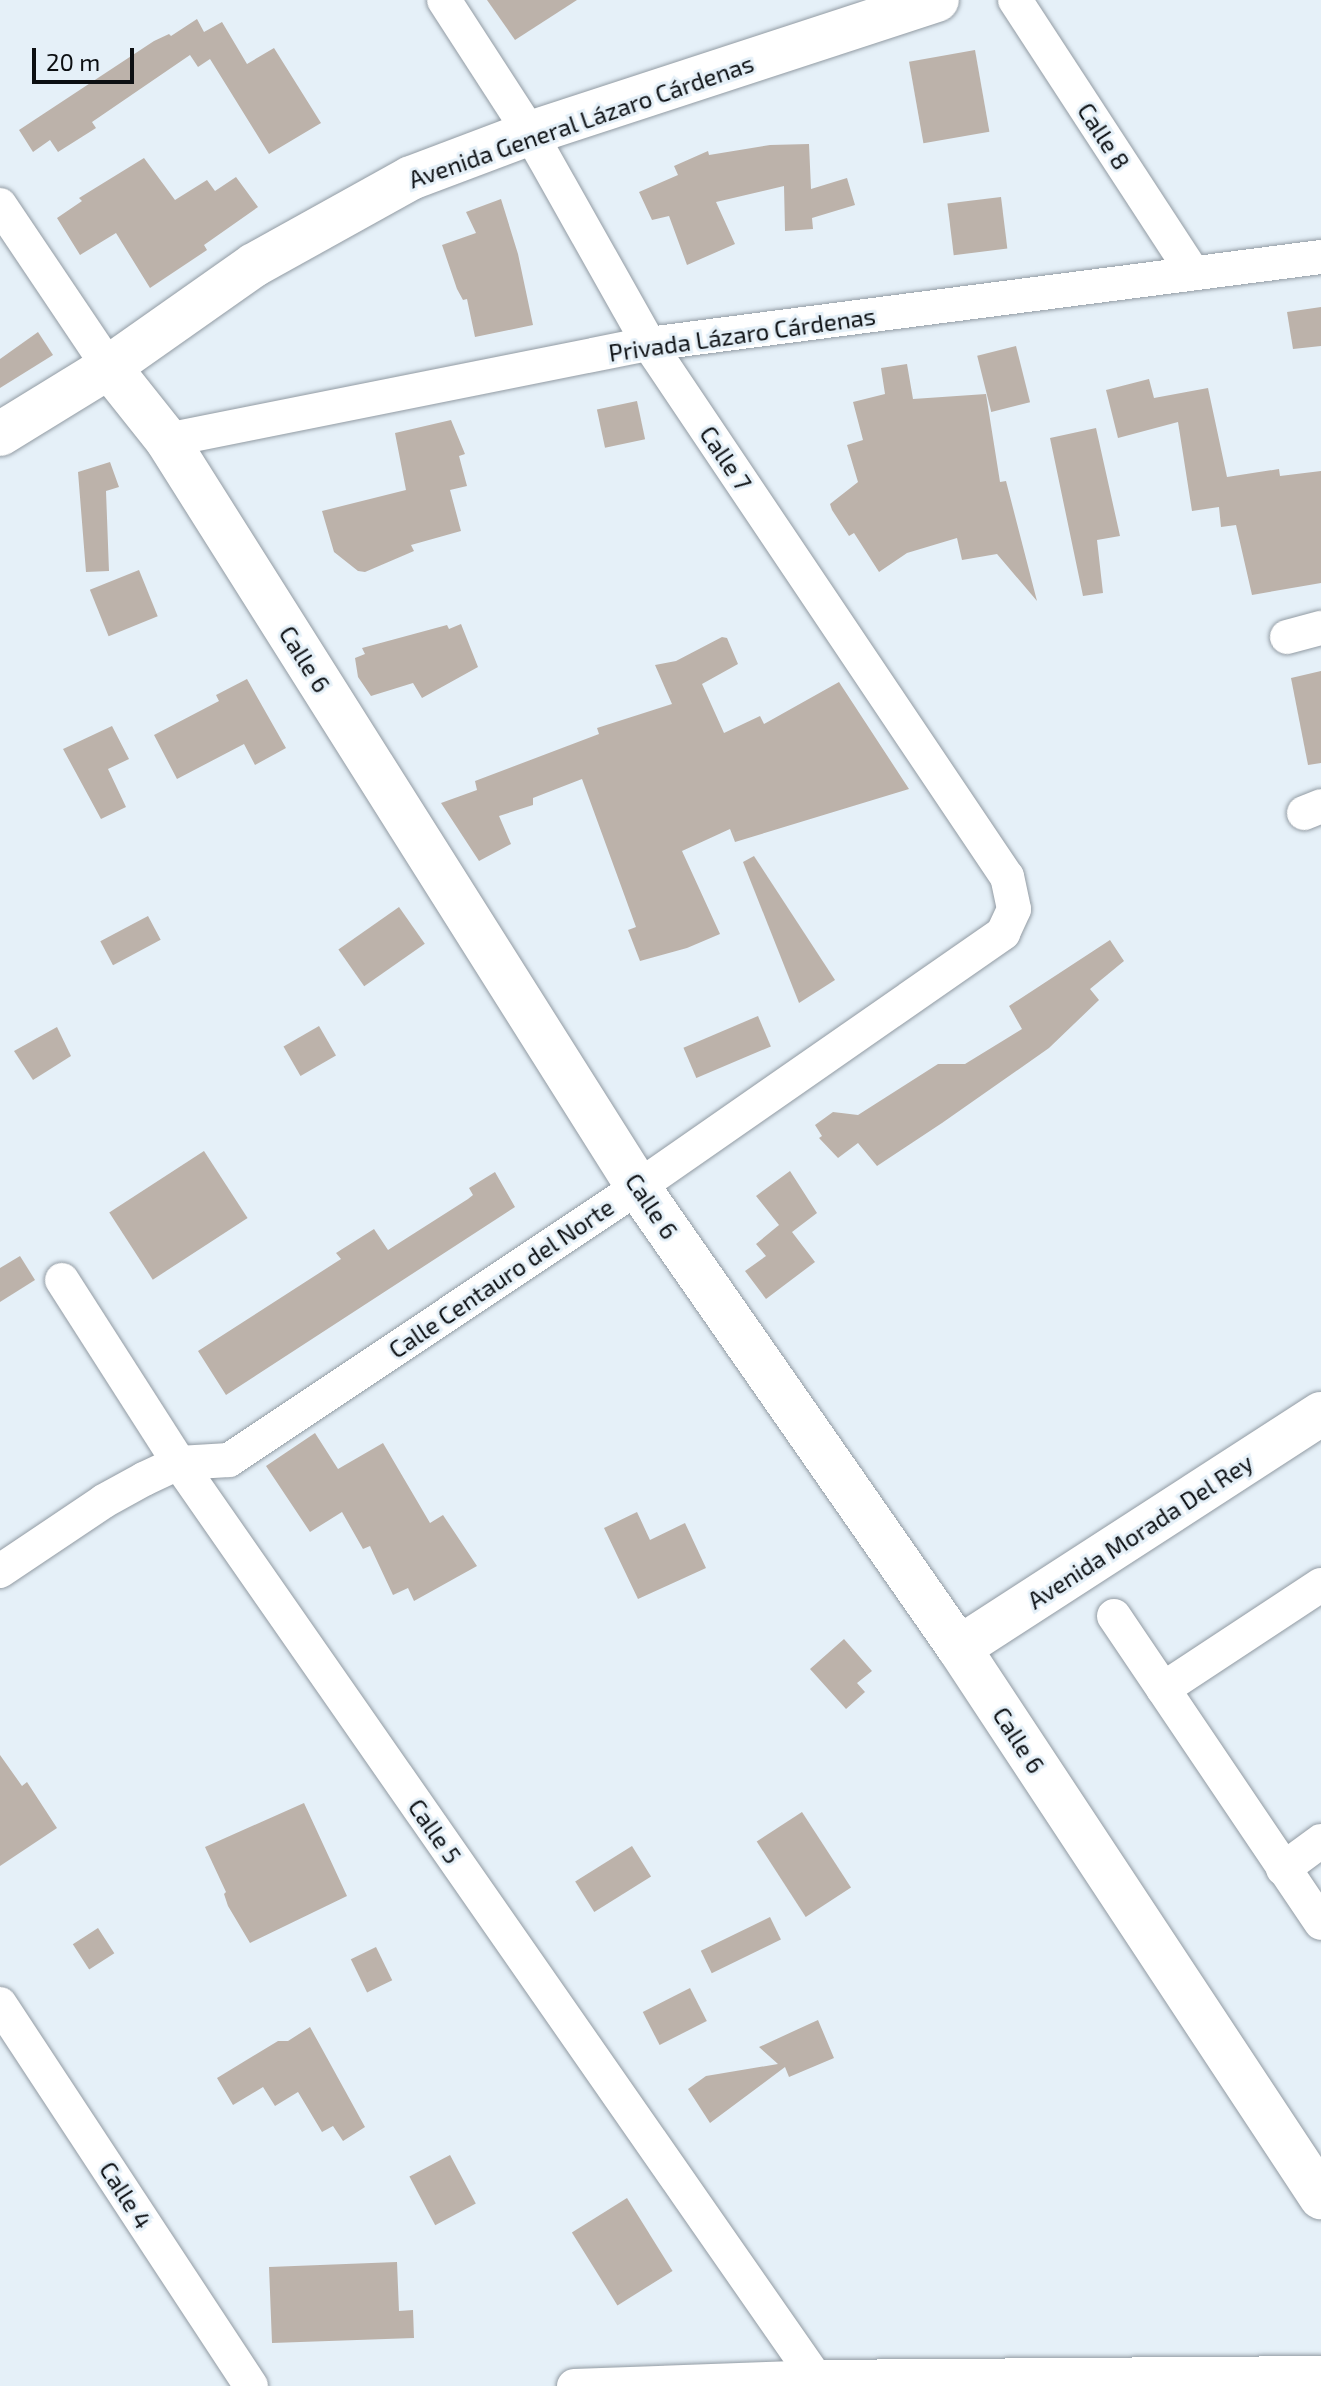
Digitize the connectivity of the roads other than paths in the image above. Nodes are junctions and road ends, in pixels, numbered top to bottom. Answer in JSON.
{"nodes":[{"id":1,"x":444,"y":0,"type":"edge"},
{"id":2,"x":937,"y":0,"type":"edge"},
{"id":3,"x":1015,"y":0,"type":"edge"},
{"id":4,"x":530,"y":133,"type":"junction"},
{"id":5,"x":0,"y":205,"type":"edge"},
{"id":6,"x":1321,"y":257,"type":"edge"},
{"id":7,"x":1193,"y":273,"type":"junction"},
{"id":8,"x":649,"y":344,"type":"junction"},
{"id":9,"x":109,"y":367,"type":"junction"},
{"id":10,"x":0,"y":434,"type":"edge"},
{"id":11,"x":167,"y":440,"type":"junction"},
{"id":12,"x":1321,"y":628,"type":"edge"},
{"id":13,"x":1287,"y":637,"type":"dead end"},
{"id":14,"x":1014,"y":909,"type":"joint"},
{"id":15,"x":638,"y":1187,"type":"junction"},
{"id":16,"x":62,"y":1280,"type":"dead end"},
{"id":17,"x":1318,"y":1419,"type":"edge"},
{"id":18,"x":179,"y":1463,"type":"junction"},
{"id":19,"x":0,"y":1571,"type":"edge"},
{"id":20,"x":1321,"y":1585,"type":"edge"},
{"id":21,"x":1114,"y":1616,"type":"dead end"},
{"id":22,"x":959,"y":1648,"type":"junction"},
{"id":23,"x":1163,"y":1689,"type":"junction"},
{"id":24,"x":1321,"y":1841,"type":"edge"},
{"id":25,"x":1283,"y":1869,"type":"junction"},
{"id":26,"x":1321,"y":1923,"type":"edge"},
{"id":27,"x":0,"y":2004,"type":"edge"},
{"id":28,"x":1321,"y":2197,"type":"edge"},
{"id":29,"x":1321,"y":2373,"type":"edge"},
{"id":30,"x":815,"y":2377,"type":"junction"},
{"id":31,"x":1261,"y":2380,"type":"edge"},
{"id":32,"x":923,"y":2381,"type":"edge"},
{"id":33,"x":251,"y":2386,"type":"edge"},
{"id":34,"x":574,"y":2386,"type":"edge"}],
"edges":[{"from":1,"to":4,"type":"street","name":"Calle 7"},
{"from":2,"to":4,"type":"street","name":"Avenida General Lázaro Cárdenas"},
{"from":3,"to":7,"type":"street","name":"Calle 8"},
{"from":4,"to":8,"type":"street","name":"Calle 7"},
{"from":4,"to":9,"type":"street","name":"Avenida General Lázaro Cárdenas"},
{"from":5,"to":9,"type":"street","name":"Calle 6"},
{"from":6,"to":7,"type":"street","name":"Privada Lázaro Cárdenas"},
{"from":7,"to":8,"type":"street","name":"Privada Lázaro Cárdenas"},
{"from":8,"to":11,"type":"street","name":"Privada Lázaro Cárdenas"},
{"from":8,"to":14,"type":"street","name":"Calle 7"},
{"from":9,"to":10,"type":"street","name":"Avenida General Lázaro Cárdenas"},
{"from":9,"to":11,"type":"street","name":"Calle 6"},
{"from":11,"to":15,"type":"street","name":"Calle 6"},
{"from":12,"to":13,"type":"street"},
{"from":14,"to":15,"type":"street","name":"Calle Centauro del Norte"},
{"from":15,"to":18,"type":"street","name":"Calle Centauro del Norte"},
{"from":15,"to":22,"type":"street","name":"Calle 6"},
{"from":16,"to":18,"type":"street","name":"Calle 5"},
{"from":17,"to":22,"type":"street","name":"Avenida Morada Del Rey"},
{"from":18,"to":19,"type":"street","name":"Calle Centauro del Norte"},
{"from":18,"to":30,"type":"street","name":"Calle 5"},
{"from":20,"to":23,"type":"street"},
{"from":21,"to":23,"type":"street"},
{"from":22,"to":28,"type":"street","name":"Calle 6"},
{"from":23,"to":25,"type":"street"},
{"from":24,"to":25,"type":"street"},
{"from":25,"to":26,"type":"street"},
{"from":27,"to":33,"type":"street","name":"Calle 4"},
{"from":29,"to":31,"type":"street"},
{"from":30,"to":32,"type":"street"},
{"from":30,"to":34,"type":"street"},
{"from":31,"to":32,"type":"street"}]}
